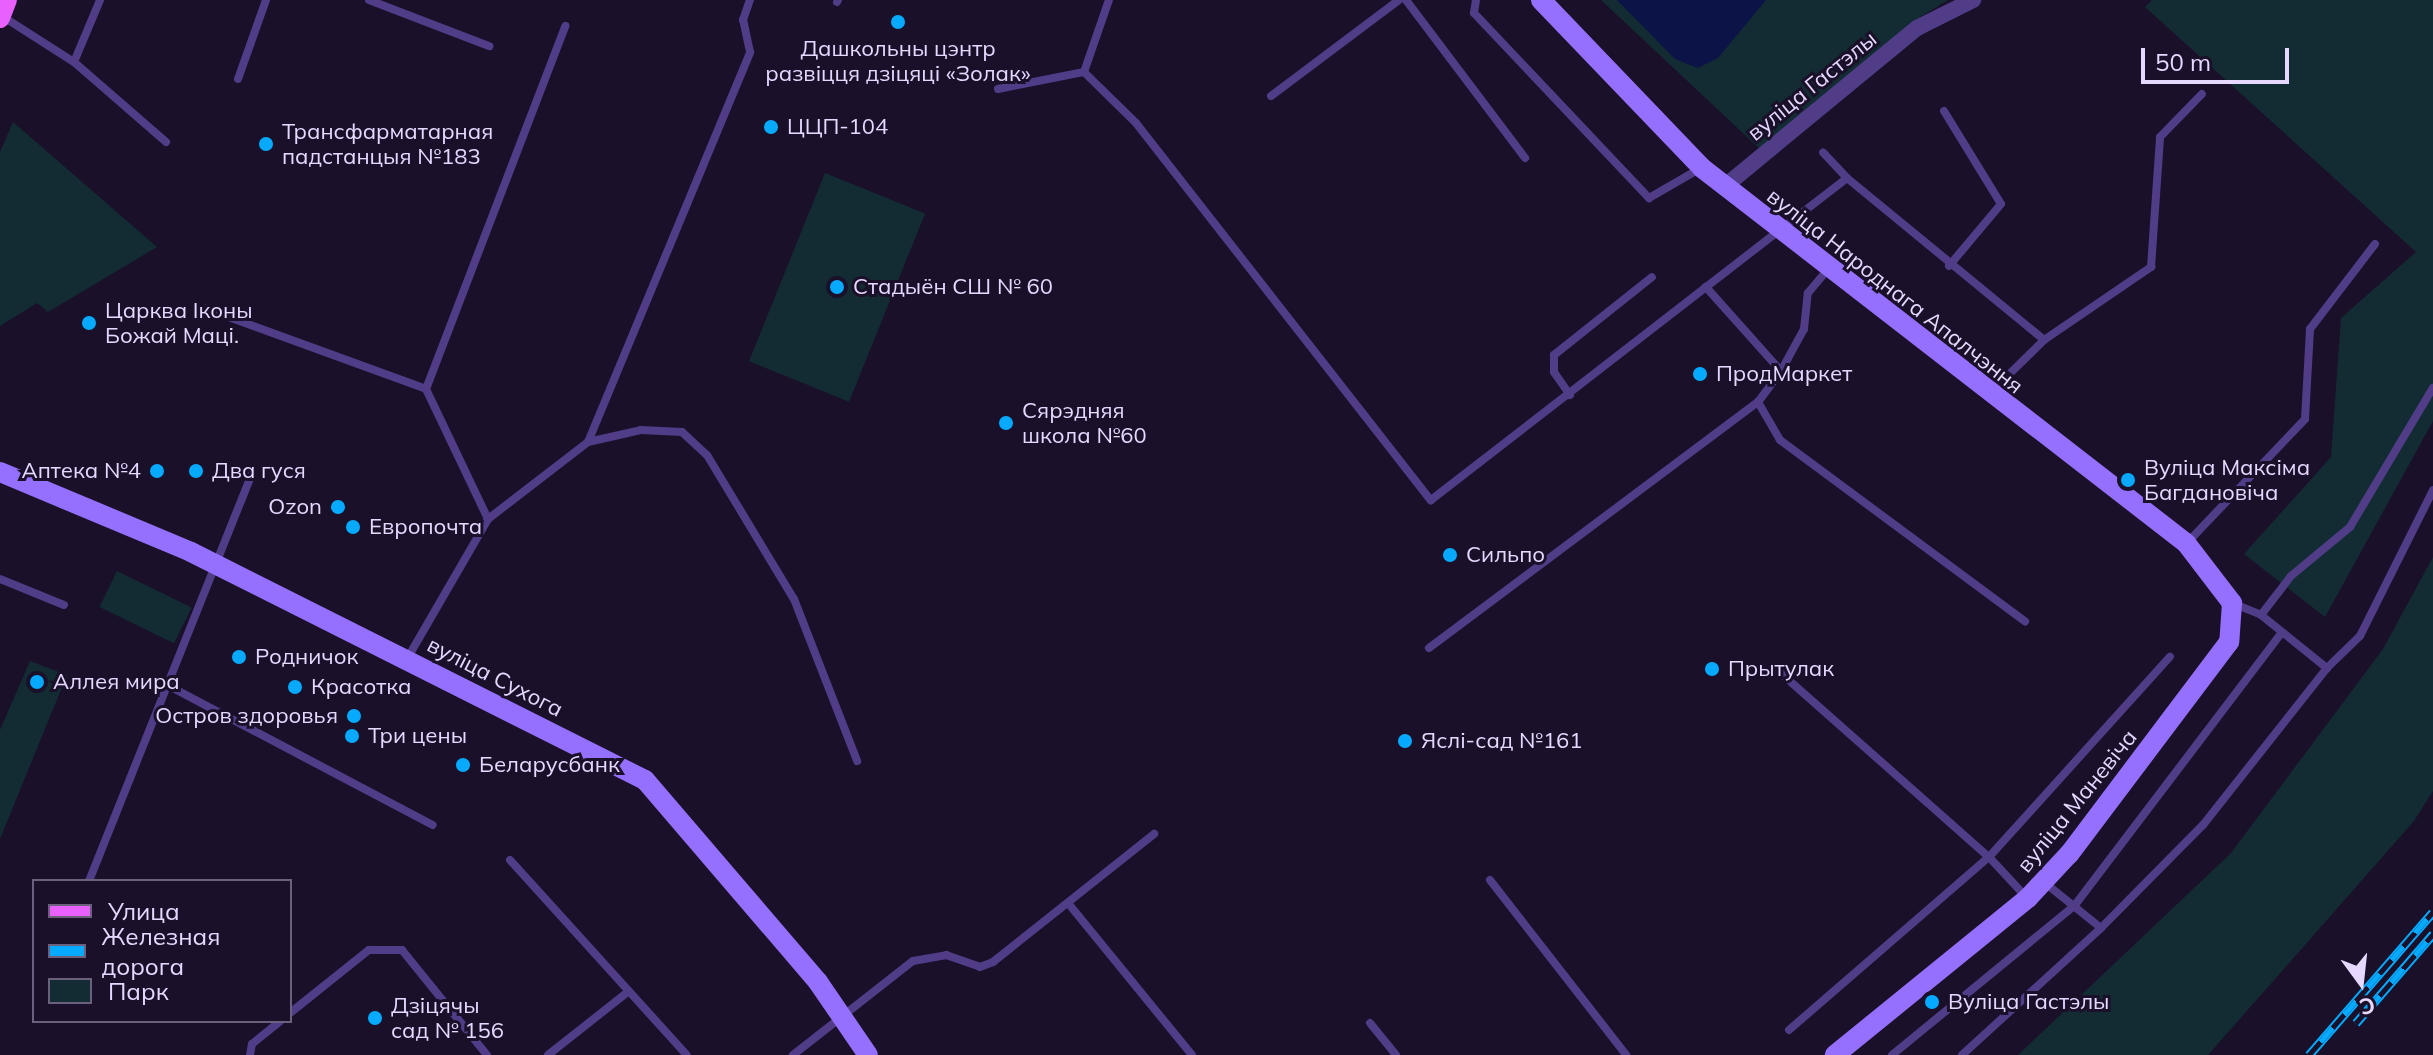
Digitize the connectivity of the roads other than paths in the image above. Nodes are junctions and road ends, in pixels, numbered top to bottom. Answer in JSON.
{"nodes":[{"id":1,"x":7,"y":0,"type":"edge"},
{"id":2,"x":100,"y":0,"type":"edge"},
{"id":3,"x":266,"y":0,"type":"edge"},
{"id":4,"x":369,"y":0,"type":"edge"},
{"id":5,"x":750,"y":0,"type":"edge"},
{"id":6,"x":1109,"y":0,"type":"edge"},
{"id":7,"x":1399,"y":0,"type":"edge"},
{"id":8,"x":1406,"y":0,"type":"edge"},
{"id":9,"x":1476,"y":0,"type":"edge"},
{"id":10,"x":1541,"y":0,"type":"edge"},
{"id":11,"x":1973,"y":0,"type":"edge"},
{"id":12,"x":0,"y":17,"type":"edge"},
{"id":13,"x":565,"y":26,"type":"dead end"},
{"id":14,"x":489,"y":46,"type":"dead end"},
{"id":15,"x":74,"y":62,"type":"junction"},
{"id":16,"x":1084,"y":72,"type":"junction"},
{"id":17,"x":238,"y":79,"type":"dead end"},
{"id":18,"x":998,"y":89,"type":"dead end"},
{"id":19,"x":2202,"y":94,"type":"dead end"},
{"id":20,"x":1271,"y":96,"type":"dead end"},
{"id":21,"x":1944,"y":111,"type":"dead end"},
{"id":22,"x":166,"y":142,"type":"dead end"},
{"id":23,"x":1823,"y":152,"type":"dead end"},
{"id":24,"x":1525,"y":158,"type":"dead end"},
{"id":25,"x":1702,"y":168,"type":"junction"},
{"id":26,"x":1847,"y":178,"type":"junction"},
{"id":27,"x":1724,"y":187,"type":"junction"},
{"id":28,"x":1777,"y":232,"type":"junction"},
{"id":29,"x":2375,"y":244,"type":"dead end"},
{"id":30,"x":1949,"y":266,"type":"junction"},
{"id":31,"x":1827,"y":270,"type":"junction"},
{"id":32,"x":1652,"y":277,"type":"dead end"},
{"id":33,"x":1706,"y":287,"type":"junction"},
{"id":34,"x":204,"y":308,"type":"dead end"},
{"id":35,"x":2044,"y":340,"type":"junction"},
{"id":36,"x":1781,"y":371,"type":"junction"},
{"id":37,"x":2433,"y":388,"type":"edge"},
{"id":38,"x":426,"y":389,"type":"junction"},
{"id":39,"x":1570,"y":395,"type":"junction"},
{"id":40,"x":1989,"y":395,"type":"junction"},
{"id":41,"x":1758,"y":402,"type":"junction"},
{"id":42,"x":588,"y":442,"type":"junction"},
{"id":43,"x":0,"y":472,"type":"edge"},
{"id":44,"x":252,"y":473,"type":"dead end"},
{"id":45,"x":2433,"y":490,"type":"edge"},
{"id":46,"x":488,"y":519,"type":"junction"},
{"id":47,"x":2186,"y":543,"type":"junction"},
{"id":48,"x":214,"y":564,"type":"junction"},
{"id":49,"x":0,"y":579,"type":"edge"},
{"id":50,"x":2232,"y":603,"type":"junction"},
{"id":51,"x":64,"y":605,"type":"dead end"},
{"id":52,"x":2261,"y":615,"type":"junction"},
{"id":53,"x":2025,"y":621,"type":"dead end"},
{"id":54,"x":2281,"y":634,"type":"junction"},
{"id":55,"x":1429,"y":648,"type":"dead end"},
{"id":56,"x":2170,"y":657,"type":"dead end"},
{"id":57,"x":407,"y":660,"type":"junction"},
{"id":58,"x":1774,"y":667,"type":"dead end"},
{"id":59,"x":2327,"y":668,"type":"junction"},
{"id":60,"x":169,"y":686,"type":"junction"},
{"id":61,"x":857,"y":761,"type":"dead end"},
{"id":62,"x":433,"y":825,"type":"dead end"},
{"id":63,"x":1154,"y":834,"type":"dead end"},
{"id":64,"x":1989,"y":857,"type":"junction"},
{"id":65,"x":510,"y":860,"type":"dead end"},
{"id":66,"x":90,"y":879,"type":"edge"},
{"id":67,"x":1490,"y":880,"type":"dead end"},
{"id":68,"x":2044,"y":883,"type":"junction"},
{"id":69,"x":2028,"y":898,"type":"junction"},
{"id":70,"x":1068,"y":903,"type":"junction"},
{"id":71,"x":2075,"y":905,"type":"junction"},
{"id":72,"x":2101,"y":928,"type":"junction"},
{"id":73,"x":629,"y":991,"type":"junction"},
{"id":74,"x":292,"y":1011,"type":"edge"},
{"id":75,"x":838,"y":1017,"type":"junction"},
{"id":76,"x":278,"y":1023,"type":"edge"},
{"id":77,"x":1370,"y":1023,"type":"dead end"},
{"id":78,"x":1789,"y":1030,"type":"dead end"},
{"id":79,"x":250,"y":1055,"type":"edge"},
{"id":80,"x":487,"y":1055,"type":"edge"},
{"id":81,"x":548,"y":1055,"type":"edge"},
{"id":82,"x":687,"y":1055,"type":"edge"},
{"id":83,"x":793,"y":1055,"type":"edge"},
{"id":84,"x":868,"y":1055,"type":"edge"},
{"id":85,"x":1192,"y":1055,"type":"edge"},
{"id":86,"x":1396,"y":1055,"type":"edge"},
{"id":87,"x":1626,"y":1055,"type":"edge"},
{"id":88,"x":1835,"y":1055,"type":"edge"},
{"id":89,"x":1892,"y":1055,"type":"edge"},
{"id":90,"x":1962,"y":1055,"type":"edge"}],
"edges":[{"from":1,"to":12,"type":"main road"},
{"from":2,"to":15,"type":"lane"},
{"from":3,"to":17,"type":"lane"},
{"from":4,"to":14,"type":"lane"},
{"from":5,"to":42,"type":"lane"},
{"from":6,"to":16,"type":"lane"},
{"from":7,"to":20,"type":"lane"},
{"from":8,"to":24,"type":"lane"},
{"from":9,"to":25,"type":"lane"},
{"from":10,"to":25,"type":"street","name":"вуліца Народнага Апалчэння"},
{"from":11,"to":27,"type":"street","name":"вуліца Гастэлы"},
{"from":12,"to":15,"type":"lane"},
{"from":13,"to":38,"type":"lane"},
{"from":15,"to":22,"type":"lane"},
{"from":16,"to":18,"type":"lane"},
{"from":16,"to":39,"type":"lane"},
{"from":19,"to":35,"type":"lane"},
{"from":21,"to":30,"type":"lane"},
{"from":23,"to":26,"type":"lane"},
{"from":25,"to":27,"type":"street","name":"вуліца Народнага Апалчэння"},
{"from":26,"to":28,"type":"lane"},
{"from":26,"to":30,"type":"lane"},
{"from":27,"to":28,"type":"street","name":"вуліца Народнага Апалчэння"},
{"from":28,"to":31,"type":"street","name":"вуліца Народнага Апалчэння"},
{"from":28,"to":33,"type":"lane"},
{"from":29,"to":47,"type":"lane"},
{"from":30,"to":35,"type":"lane"},
{"from":31,"to":36,"type":"lane"},
{"from":31,"to":40,"type":"street","name":"вуліца Народнага Апалчэння"},
{"from":32,"to":39,"type":"lane"},
{"from":33,"to":36,"type":"lane"},
{"from":33,"to":39,"type":"lane"},
{"from":34,"to":38,"type":"lane"},
{"from":35,"to":40,"type":"lane"},
{"from":36,"to":41,"type":"lane"},
{"from":37,"to":52,"type":"lane"},
{"from":38,"to":46,"type":"lane"},
{"from":40,"to":47,"type":"street","name":"вуліца Народнага Апалчэння"},
{"from":41,"to":53,"type":"lane"},
{"from":41,"to":55,"type":"lane"},
{"from":42,"to":46,"type":"lane"},
{"from":42,"to":61,"type":"lane"},
{"from":43,"to":48,"type":"street","name":"вуліца Сухога"},
{"from":44,"to":48,"type":"lane"},
{"from":45,"to":59,"type":"lane"},
{"from":46,"to":57,"type":"lane"},
{"from":47,"to":50,"type":"street","name":"вуліца Народнага Апалчэння"},
{"from":48,"to":57,"type":"street","name":"вуліца Сухога"},
{"from":48,"to":60,"type":"lane"},
{"from":49,"to":51,"type":"lane"},
{"from":50,"to":52,"type":"lane"},
{"from":50,"to":68,"type":"street","name":"вуліца Маневіча"},
{"from":52,"to":54,"type":"lane"},
{"from":54,"to":59,"type":"lane"},
{"from":54,"to":71,"type":"lane"},
{"from":56,"to":64,"type":"lane"},
{"from":57,"to":75,"type":"street","name":"вуліца Сухога"},
{"from":58,"to":64,"type":"lane"},
{"from":59,"to":72,"type":"lane"},
{"from":60,"to":62,"type":"lane"},
{"from":60,"to":66,"type":"lane"},
{"from":63,"to":70,"type":"lane"},
{"from":64,"to":69,"type":"lane"},
{"from":64,"to":78,"type":"lane"},
{"from":65,"to":73,"type":"lane"},
{"from":67,"to":87,"type":"lane"},
{"from":68,"to":69,"type":"street","name":"вуліца Маневіча"},
{"from":68,"to":71,"type":"lane"},
{"from":69,"to":88,"type":"street","name":"вуліца Маневіча"},
{"from":70,"to":75,"type":"lane"},
{"from":70,"to":85,"type":"lane"},
{"from":71,"to":72,"type":"lane"},
{"from":71,"to":89,"type":"lane"},
{"from":72,"to":90,"type":"lane"},
{"from":73,"to":81,"type":"lane"},
{"from":73,"to":82,"type":"lane"},
{"from":74,"to":80,"type":"lane"},
{"from":75,"to":83,"type":"lane"},
{"from":75,"to":84,"type":"street","name":"вуліца Сухога"},
{"from":76,"to":79,"type":"lane"},
{"from":77,"to":86,"type":"lane"}]}
